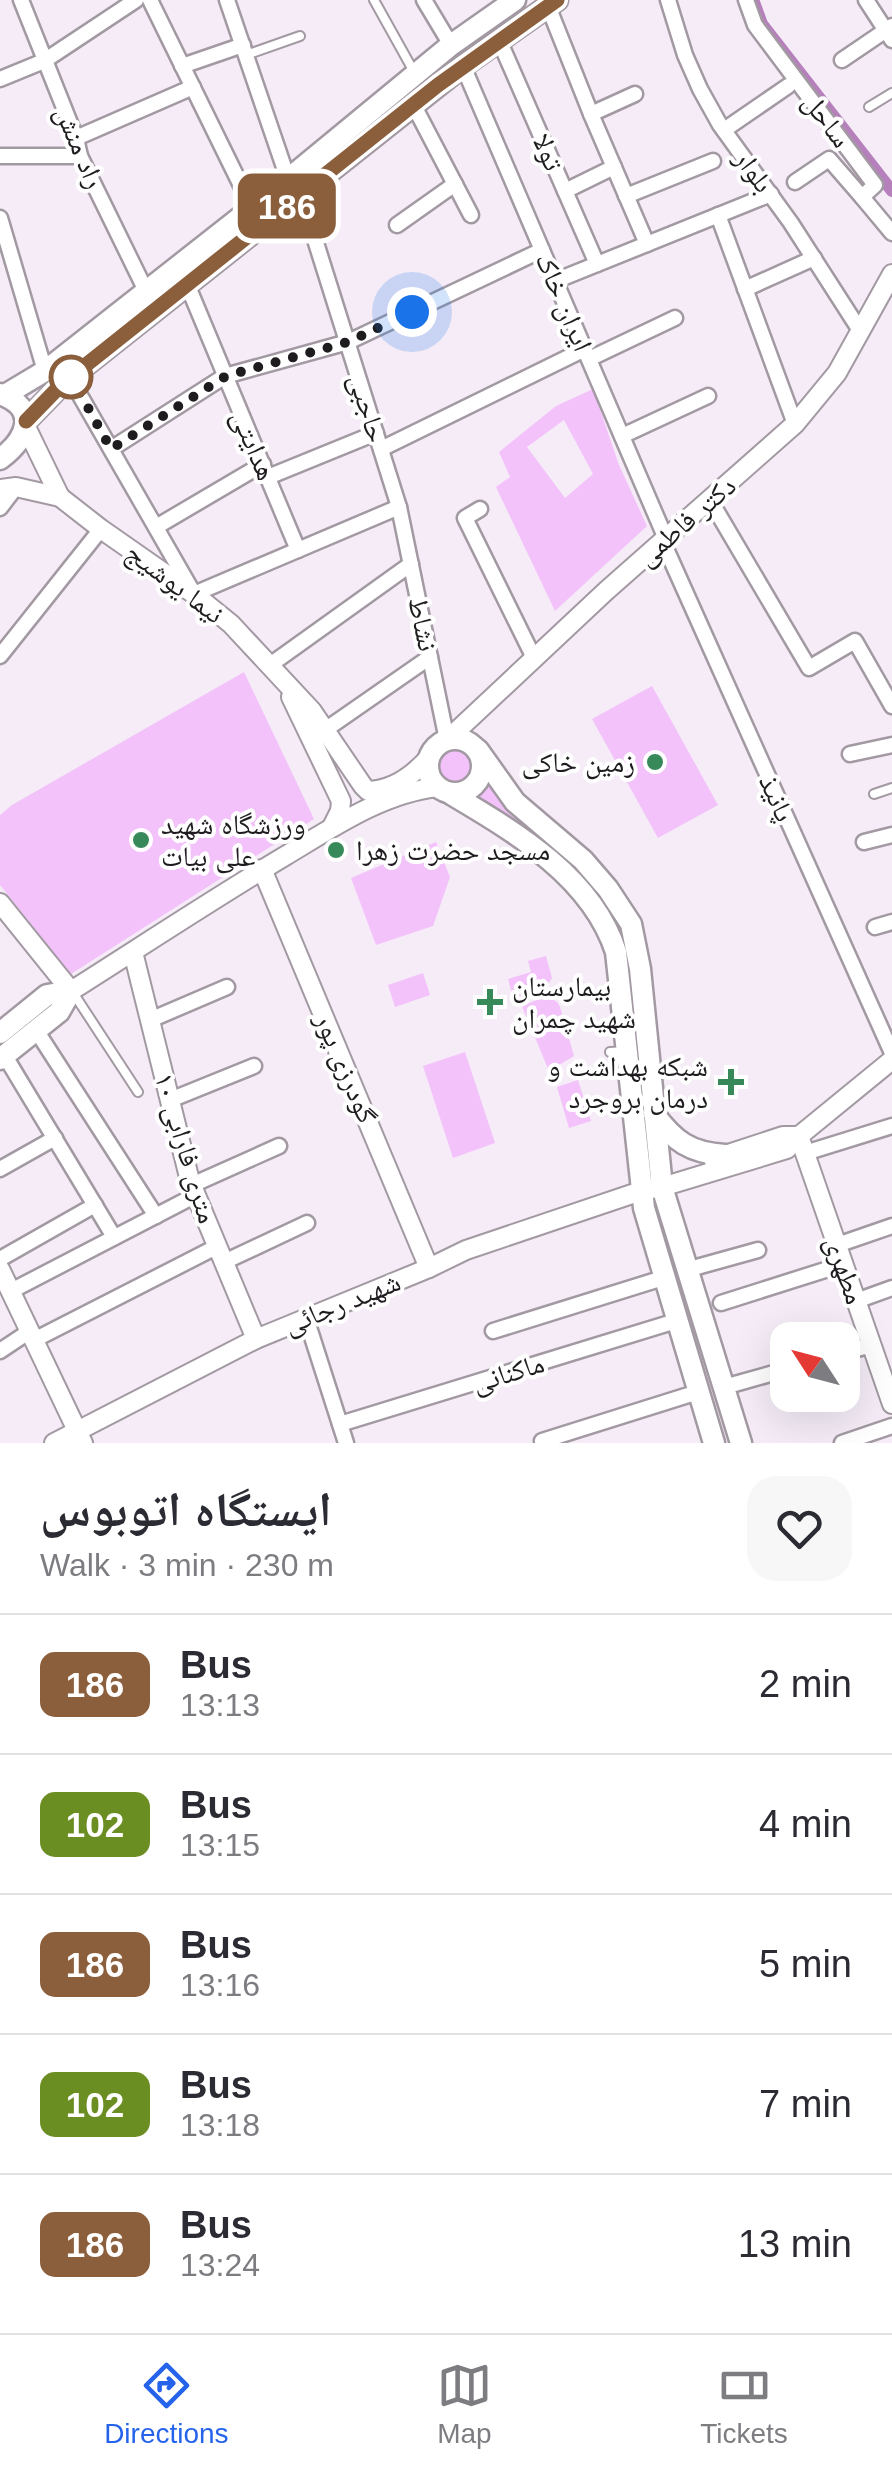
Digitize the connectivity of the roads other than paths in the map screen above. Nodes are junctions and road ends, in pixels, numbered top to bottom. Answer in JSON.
{"nodes":[{"id":1,"x":21,"y":0,"type":"edge"},
{"id":2,"x":136,"y":0,"type":"edge"},
{"id":3,"x":150,"y":0,"type":"edge"},
{"id":4,"x":227,"y":0,"type":"edge"},
{"id":5,"x":374,"y":0,"type":"edge"},
{"id":6,"x":424,"y":0,"type":"edge"},
{"id":7,"x":515,"y":0,"type":"edge"},
{"id":8,"x":668,"y":0,"type":"edge"},
{"id":9,"x":746,"y":0,"type":"edge"},
{"id":10,"x":866,"y":0,"type":"edge"},
{"id":11,"x":550,"y":2,"type":"edge"},
{"id":12,"x":490,"y":7,"type":"edge"},
{"id":13,"x":890,"y":32,"type":"edge"},
{"id":14,"x":300,"y":36,"type":"dead end"},
{"id":15,"x":499,"y":40,"type":"junction"},
{"id":16,"x":451,"y":45,"type":"junction"},
{"id":17,"x":244,"y":50,"type":"junction"},
{"id":18,"x":842,"y":60,"type":"dead end"},
{"id":19,"x":44,"y":61,"type":"junction"},
{"id":20,"x":182,"y":66,"type":"junction"},
{"id":21,"x":463,"y":66,"type":"junction"},
{"id":22,"x":416,"y":75,"type":"junction"},
{"id":23,"x":0,"y":79,"type":"edge"},
{"id":24,"x":788,"y":86,"type":"dead end"},
{"id":25,"x":192,"y":87,"type":"junction"},
{"id":26,"x":892,"y":93,"type":"edge"},
{"id":27,"x":635,"y":94,"type":"dead end"},
{"id":28,"x":413,"y":104,"type":"junction"},
{"id":29,"x":869,"y":107,"type":"dead end"},
{"id":30,"x":591,"y":114,"type":"junction"},
{"id":31,"x":724,"y":130,"type":"junction"},
{"id":32,"x":76,"y":138,"type":"junction"},
{"id":33,"x":0,"y":156,"type":"edge"},
{"id":34,"x":80,"y":156,"type":"junction"},
{"id":35,"x":714,"y":161,"type":"dead end"},
{"id":36,"x":614,"y":168,"type":"junction"},
{"id":37,"x":795,"y":182,"type":"dead end"},
{"id":38,"x":455,"y":184,"type":"junction"},
{"id":39,"x":294,"y":187,"type":"junction"},
{"id":40,"x":565,"y":190,"type":"junction"},
{"id":41,"x":770,"y":194,"type":"junction"},
{"id":42,"x":626,"y":196,"type":"junction"},
{"id":43,"x":862,"y":197,"type":"junction"},
{"id":44,"x":472,"y":215,"type":"dead end"},
{"id":45,"x":718,"y":215,"type":"junction"},
{"id":46,"x":256,"y":217,"type":"junction"},
{"id":47,"x":0,"y":218,"type":"edge"},
{"id":48,"x":397,"y":225,"type":"dead end"},
{"id":49,"x":892,"y":233,"type":"edge"},
{"id":50,"x":2,"y":235,"type":"edge"},
{"id":51,"x":648,"y":244,"type":"junction"},
{"id":52,"x":542,"y":250,"type":"junction"},
{"id":53,"x":814,"y":258,"type":"junction"},
{"id":54,"x":596,"y":264,"type":"junction"},
{"id":55,"x":892,"y":274,"type":"edge"},
{"id":56,"x":555,"y":280,"type":"junction"},
{"id":57,"x":187,"y":284,"type":"junction"},
{"id":58,"x":745,"y":288,"type":"junction"},
{"id":59,"x":146,"y":291,"type":"junction"},
{"id":60,"x":675,"y":318,"type":"dead end"},
{"id":61,"x":861,"y":332,"type":"junction"},
{"id":62,"x":348,"y":342,"type":"junction"},
{"id":63,"x":587,"y":354,"type":"junction"},
{"id":64,"x":44,"y":371,"type":"junction"},
{"id":65,"x":226,"y":376,"type":"junction"},
{"id":66,"x":70,"y":378,"type":"junction"},
{"id":67,"x":2,"y":394,"type":"edge"},
{"id":68,"x":708,"y":396,"type":"dead end"},
{"id":69,"x":26,"y":424,"type":"junction"},
{"id":70,"x":794,"y":424,"type":"junction"},
{"id":71,"x":376,"y":433,"type":"junction"},
{"id":72,"x":622,"y":436,"type":"junction"},
{"id":73,"x":111,"y":449,"type":"junction"},
{"id":74,"x":381,"y":450,"type":"junction"},
{"id":75,"x":0,"y":459,"type":"edge"},
{"id":76,"x":265,"y":470,"type":"junction"},
{"id":77,"x":8,"y":488,"type":"edge"},
{"id":78,"x":60,"y":496,"type":"junction"},
{"id":79,"x":710,"y":500,"type":"junction"},
{"id":80,"x":399,"y":507,"type":"junction"},
{"id":81,"x":0,"y":508,"type":"edge"},
{"id":82,"x":480,"y":509,"type":"dead end"},
{"id":83,"x":156,"y":527,"type":"junction"},
{"id":84,"x":101,"y":529,"type":"junction"},
{"id":85,"x":664,"y":540,"type":"junction"},
{"id":86,"x":298,"y":550,"type":"junction"},
{"id":87,"x":410,"y":564,"type":"junction"},
{"id":88,"x":194,"y":594,"type":"junction"},
{"id":89,"x":0,"y":656,"type":"edge"},
{"id":90,"x":430,"y":657,"type":"junction"},
{"id":91,"x":534,"y":658,"type":"junction"},
{"id":92,"x":276,"y":671,"type":"junction"},
{"id":93,"x":892,"y":706,"type":"edge"},
{"id":94,"x":325,"y":730,"type":"junction"},
{"id":95,"x":447,"y":740,"type":"junction"},
{"id":96,"x":892,"y":745,"type":"edge"},
{"id":97,"x":478,"y":750,"type":"junction"},
{"id":98,"x":850,"y":754,"type":"dead end"},
{"id":99,"x":430,"y":755,"type":"junction"},
{"id":100,"x":892,"y":788,"type":"edge"},
{"id":101,"x":444,"y":790,"type":"junction"},
{"id":102,"x":874,"y":794,"type":"dead end"},
{"id":103,"x":332,"y":828,"type":"junction"},
{"id":104,"x":892,"y":835,"type":"edge"},
{"id":105,"x":864,"y":842,"type":"dead end"},
{"id":106,"x":571,"y":850,"type":"junction"},
{"id":107,"x":262,"y":869,"type":"junction"},
{"id":108,"x":551,"y":872,"type":"junction"},
{"id":109,"x":0,"y":905,"type":"edge"},
{"id":110,"x":892,"y":922,"type":"edge"},
{"id":111,"x":875,"y":927,"type":"dead end"},
{"id":112,"x":134,"y":952,"type":"junction"},
{"id":113,"x":227,"y":987,"type":"dead end"},
{"id":114,"x":71,"y":991,"type":"junction"},
{"id":115,"x":150,"y":1020,"type":"junction"},
{"id":116,"x":36,"y":1030,"type":"junction"},
{"id":117,"x":0,"y":1033,"type":"edge"},
{"id":118,"x":892,"y":1057,"type":"edge"},
{"id":119,"x":2,"y":1058,"type":"edge"},
{"id":120,"x":254,"y":1066,"type":"dead end"},
{"id":121,"x":138,"y":1092,"type":"dead end"},
{"id":122,"x":170,"y":1100,"type":"junction"},
{"id":123,"x":654,"y":1114,"type":"junction"},
{"id":124,"x":892,"y":1126,"type":"edge"},
{"id":125,"x":54,"y":1138,"type":"junction"},
{"id":126,"x":802,"y":1144,"type":"junction"},
{"id":127,"x":279,"y":1146,"type":"dead end"},
{"id":128,"x":725,"y":1156,"type":"junction"},
{"id":129,"x":0,"y":1169,"type":"edge"},
{"id":130,"x":656,"y":1184,"type":"junction"},
{"id":131,"x":194,"y":1190,"type":"junction"},
{"id":132,"x":95,"y":1204,"type":"junction"},
{"id":133,"x":156,"y":1216,"type":"junction"},
{"id":134,"x":307,"y":1223,"type":"dead end"},
{"id":135,"x":892,"y":1226,"type":"edge"},
{"id":136,"x":114,"y":1237,"type":"junction"},
{"id":137,"x":837,"y":1245,"type":"junction"},
{"id":138,"x":758,"y":1250,"type":"dead end"},
{"id":139,"x":221,"y":1254,"type":"junction"},
{"id":140,"x":0,"y":1259,"type":"edge"},
{"id":141,"x":844,"y":1264,"type":"junction"},
{"id":142,"x":429,"y":1268,"type":"junction"},
{"id":143,"x":0,"y":1269,"type":"edge"},
{"id":144,"x":686,"y":1270,"type":"junction"},
{"id":145,"x":663,"y":1278,"type":"junction"},
{"id":146,"x":892,"y":1288,"type":"edge"},
{"id":147,"x":10,"y":1291,"type":"junction"},
{"id":148,"x":856,"y":1301,"type":"junction"},
{"id":149,"x":721,"y":1303,"type":"dead end"},
{"id":150,"x":700,"y":1311,"type":"junction"},
{"id":151,"x":306,"y":1318,"type":"junction"},
{"id":152,"x":676,"y":1321,"type":"junction"},
{"id":153,"x":493,"y":1331,"type":"dead end"},
{"id":154,"x":32,"y":1335,"type":"junction"},
{"id":155,"x":256,"y":1338,"type":"junction"},
{"id":156,"x":872,"y":1345,"type":"junction"},
{"id":157,"x":860,"y":1348,"type":"edge"},
{"id":158,"x":0,"y":1351,"type":"edge"},
{"id":159,"x":770,"y":1374,"type":"edge"},
{"id":160,"x":888,"y":1379,"type":"edge"},
{"id":161,"x":724,"y":1387,"type":"junction"},
{"id":162,"x":698,"y":1392,"type":"junction"},
{"id":163,"x":892,"y":1404,"type":"edge"},
{"id":164,"x":340,"y":1424,"type":"junction"},
{"id":165,"x":892,"y":1426,"type":"edge"},
{"id":166,"x":80,"y":1436,"type":"edge"},
{"id":167,"x":542,"y":1441,"type":"edge"},
{"id":168,"x":54,"y":1443,"type":"edge"},
{"id":169,"x":346,"y":1443,"type":"edge"},
{"id":170,"x":714,"y":1443,"type":"edge"},
{"id":171,"x":741,"y":1443,"type":"edge"},
{"id":172,"x":842,"y":1443,"type":"edge"}],
"edges":[{"from":1,"to":19,"type":"street","name":"راد منش"},
{"from":2,"to":19,"type":"street"},
{"from":3,"to":20,"type":"street"},
{"from":4,"to":17,"type":"street","name":"حاجبی"},
{"from":5,"to":22,"type":"lane"},
{"from":6,"to":16,"type":"street"},
{"from":7,"to":12,"type":"main road"},
{"from":8,"to":31,"type":"street","name":"بلوار"},
{"from":9,"to":43,"type":"street","name":"ساحل"},
{"from":10,"to":13,"type":"street"},
{"from":11,"to":15,"type":"main road"},
{"from":11,"to":30,"type":"street"},
{"from":12,"to":16,"type":"main road"},
{"from":13,"to":18,"type":"street"},
{"from":14,"to":17,"type":"lane"},
{"from":15,"to":21,"type":"main road"},
{"from":15,"to":40,"type":"street","name":"تولا"},
{"from":16,"to":22,"type":"main road"},
{"from":17,"to":20,"type":"street"},
{"from":17,"to":39,"type":"street","name":"حاجبی"},
{"from":19,"to":23,"type":"street"},
{"from":19,"to":32,"type":"street","name":"راد منش"},
{"from":20,"to":25,"type":"street"},
{"from":21,"to":28,"type":"main road"},
{"from":21,"to":52,"type":"street","name":"ایران خاک"},
{"from":22,"to":39,"type":"main road"},
{"from":24,"to":31,"type":"street"},
{"from":25,"to":32,"type":"street"},
{"from":25,"to":46,"type":"street"},
{"from":26,"to":29,"type":"lane"},
{"from":27,"to":30,"type":"street"},
{"from":28,"to":38,"type":"street"},
{"from":28,"to":39,"type":"main road"},
{"from":30,"to":36,"type":"street"},
{"from":31,"to":41,"type":"street","name":"بلوار"},
{"from":32,"to":34,"type":"street","name":"راد منش"},
{"from":33,"to":34,"type":"street"},
{"from":34,"to":59,"type":"street","name":"راد منش"},
{"from":35,"to":42,"type":"street"},
{"from":36,"to":40,"type":"street"},
{"from":36,"to":42,"type":"street"},
{"from":37,"to":43,"type":"street"},
{"from":38,"to":44,"type":"street"},
{"from":38,"to":48,"type":"street"},
{"from":39,"to":46,"type":"main road"},
{"from":39,"to":62,"type":"street","name":"حاجبی"},
{"from":40,"to":54,"type":"street","name":"تولا"},
{"from":41,"to":45,"type":"street"},
{"from":41,"to":53,"type":"street","name":"بلوار"},
{"from":42,"to":51,"type":"street"},
{"from":43,"to":49,"type":"street"},
{"from":45,"to":51,"type":"street"},
{"from":45,"to":58,"type":"street"},
{"from":46,"to":57,"type":"main road"},
{"from":46,"to":59,"type":"main road"},
{"from":47,"to":50,"type":"street"},
{"from":50,"to":64,"type":"street"},
{"from":51,"to":54,"type":"street"},
{"from":52,"to":56,"type":"street","name":"ایران خاک"},
{"from":52,"to":62,"type":"street"},
{"from":53,"to":58,"type":"street"},
{"from":53,"to":61,"type":"street","name":"بلوار"},
{"from":54,"to":56,"type":"street"},
{"from":55,"to":61,"type":"street","name":"دکتر فاطمی"},
{"from":56,"to":63,"type":"street","name":"ایران خاک"},
{"from":57,"to":65,"type":"street","name":"هدایتی"},
{"from":57,"to":66,"type":"main road"},
{"from":58,"to":70,"type":"street"},
{"from":59,"to":64,"type":"main road"},
{"from":60,"to":63,"type":"street"},
{"from":61,"to":70,"type":"street","name":"دکتر فاطمی"},
{"from":62,"to":65,"type":"street"},
{"from":62,"to":71,"type":"street","name":"حاجبی"},
{"from":63,"to":72,"type":"street","name":"ایران خاک"},
{"from":63,"to":74,"type":"street"},
{"from":64,"to":67,"type":"main road"},
{"from":65,"to":73,"type":"street"},
{"from":65,"to":76,"type":"street","name":"هدایتی"},
{"from":66,"to":69,"type":"main road"},
{"from":66,"to":73,"type":"street"},
{"from":67,"to":69,"type":"main road"},
{"from":68,"to":72,"type":"street"},
{"from":69,"to":75,"type":"main road"},
{"from":69,"to":78,"type":"street","name":"نیما یوشیج"},
{"from":70,"to":79,"type":"street","name":"دکتر فاطمی"},
{"from":71,"to":74,"type":"street","name":"حاجبی"},
{"from":71,"to":76,"type":"street"},
{"from":72,"to":85,"type":"street","name":"ایران خاک"},
{"from":73,"to":83,"type":"street"},
{"from":74,"to":80,"type":"street","name":"حاجبی"},
{"from":76,"to":83,"type":"street"},
{"from":76,"to":86,"type":"street","name":"هدایتی"},
{"from":77,"to":78,"type":"street","name":"نیما یوشیج"},
{"from":77,"to":81,"type":"street"},
{"from":78,"to":84,"type":"street","name":"نیما یوشیج"},
{"from":79,"to":85,"type":"street","name":"دکتر فاطمی"},
{"from":79,"to":93,"type":"street"},
{"from":80,"to":86,"type":"street"},
{"from":80,"to":87,"type":"street","name":"نشاط"},
{"from":82,"to":91,"type":"street"},
{"from":83,"to":88,"type":"street"},
{"from":84,"to":88,"type":"street","name":"نیما یوشیج"},
{"from":84,"to":89,"type":"street"},
{"from":85,"to":91,"type":"street","name":"دکتر فاطمی"},
{"from":85,"to":118,"type":"street","name":"پانیذ"},
{"from":86,"to":88,"type":"street"},
{"from":87,"to":90,"type":"street","name":"نشاط"},
{"from":87,"to":92,"type":"street"},
{"from":88,"to":92,"type":"street","name":"نیما یوشیج"},
{"from":90,"to":94,"type":"street"},
{"from":90,"to":95,"type":"street","name":"نشاط"},
{"from":91,"to":95,"type":"street","name":"دکتر فاطمی"},
{"from":92,"to":94,"type":"street","name":"نیما یوشیج"},
{"from":92,"to":103,"type":"street","name":"نیما یوشیج"},
{"from":94,"to":99,"type":"street","name":"نیما یوشیج"},
{"from":95,"to":97,"type":"main road"},
{"from":95,"to":99,"type":"main road"},
{"from":96,"to":98,"type":"street"},
{"from":97,"to":101,"type":"main road"},
{"from":97,"to":106,"type":"main road"},
{"from":99,"to":101,"type":"main road"},
{"from":100,"to":102,"type":"lane"},
{"from":101,"to":103,"type":"street"},
{"from":101,"to":108,"type":"main road"},
{"from":103,"to":107,"type":"street"},
{"from":104,"to":105,"type":"street"},
{"from":106,"to":108,"type":"main road"},
{"from":106,"to":123,"type":"main road"},
{"from":107,"to":112,"type":"street"},
{"from":107,"to":142,"type":"street","name":"گودرزی پور"},
{"from":108,"to":130,"type":"main road"},
{"from":109,"to":114,"type":"street"},
{"from":110,"to":111,"type":"street"},
{"from":112,"to":114,"type":"street"},
{"from":112,"to":115,"type":"street","name":"۱۰ متری فارابی"},
{"from":113,"to":115,"type":"street"},
{"from":114,"to":116,"type":"main road"},
{"from":114,"to":117,"type":"main road"},
{"from":114,"to":121,"type":"lane"},
{"from":115,"to":122,"type":"street","name":"۱۰ متری فارابی"},
{"from":116,"to":119,"type":"main road"},
{"from":116,"to":133,"type":"street"},
{"from":118,"to":126,"type":"street","name":"شهید رجائی"},
{"from":119,"to":125,"type":"street"},
{"from":120,"to":122,"type":"street"},
{"from":122,"to":131,"type":"street","name":"۱۰ متری فارابی"},
{"from":123,"to":128,"type":"main road"},
{"from":123,"to":130,"type":"main road"},
{"from":124,"to":126,"type":"street"},
{"from":125,"to":129,"type":"street"},
{"from":125,"to":132,"type":"street"},
{"from":126,"to":128,"type":"street","name":"شهید رجائی"},
{"from":126,"to":130,"type":"street","name":"شهید رجائی"},
{"from":126,"to":137,"type":"street","name":"مطهری"},
{"from":127,"to":131,"type":"street"},
{"from":128,"to":130,"type":"street","name":"شهید رجائی"},
{"from":130,"to":142,"type":"street","name":"شهید رجائی"},
{"from":130,"to":144,"type":"main road"},
{"from":130,"to":145,"type":"main road"},
{"from":131,"to":133,"type":"street"},
{"from":131,"to":139,"type":"street","name":"۱۰ متری فارابی"},
{"from":132,"to":136,"type":"street"},
{"from":132,"to":140,"type":"street"},
{"from":133,"to":136,"type":"street"},
{"from":134,"to":139,"type":"street"},
{"from":135,"to":137,"type":"street"},
{"from":136,"to":147,"type":"street"},
{"from":137,"to":141,"type":"street","name":"مطهری"},
{"from":138,"to":144,"type":"street"},
{"from":139,"to":154,"type":"street"},
{"from":139,"to":155,"type":"street","name":"۱۰ متری فارابی"},
{"from":141,"to":148,"type":"street","name":"مطهری"},
{"from":141,"to":149,"type":"street"},
{"from":142,"to":151,"type":"street","name":"شهید رجائی"},
{"from":143,"to":147,"type":"street"},
{"from":144,"to":150,"type":"main road"},
{"from":145,"to":152,"type":"main road"},
{"from":145,"to":153,"type":"street"},
{"from":146,"to":148,"type":"street"},
{"from":147,"to":154,"type":"street"},
{"from":148,"to":156,"type":"street","name":"مطهری"},
{"from":150,"to":152,"type":"main road"},
{"from":150,"to":161,"type":"main road"},
{"from":151,"to":155,"type":"street","name":"شهید رجائی"},
{"from":151,"to":164,"type":"street"},
{"from":152,"to":162,"type":"main road"},
{"from":152,"to":164,"type":"street","name":"ماکنانی"},
{"from":154,"to":158,"type":"street"},
{"from":154,"to":166,"type":"street"},
{"from":155,"to":166,"type":"street","name":"شهید رجائی"},
{"from":156,"to":157,"type":"street"},
{"from":156,"to":160,"type":"street","name":"مطهری"},
{"from":159,"to":161,"type":"street"},
{"from":160,"to":163,"type":"street","name":"مطهری"},
{"from":161,"to":171,"type":"main road"},
{"from":162,"to":167,"type":"street"},
{"from":162,"to":170,"type":"main road"},
{"from":164,"to":169,"type":"street"},
{"from":165,"to":172,"type":"street"},
{"from":166,"to":168,"type":"street","name":"شهید رجائی"}]}
